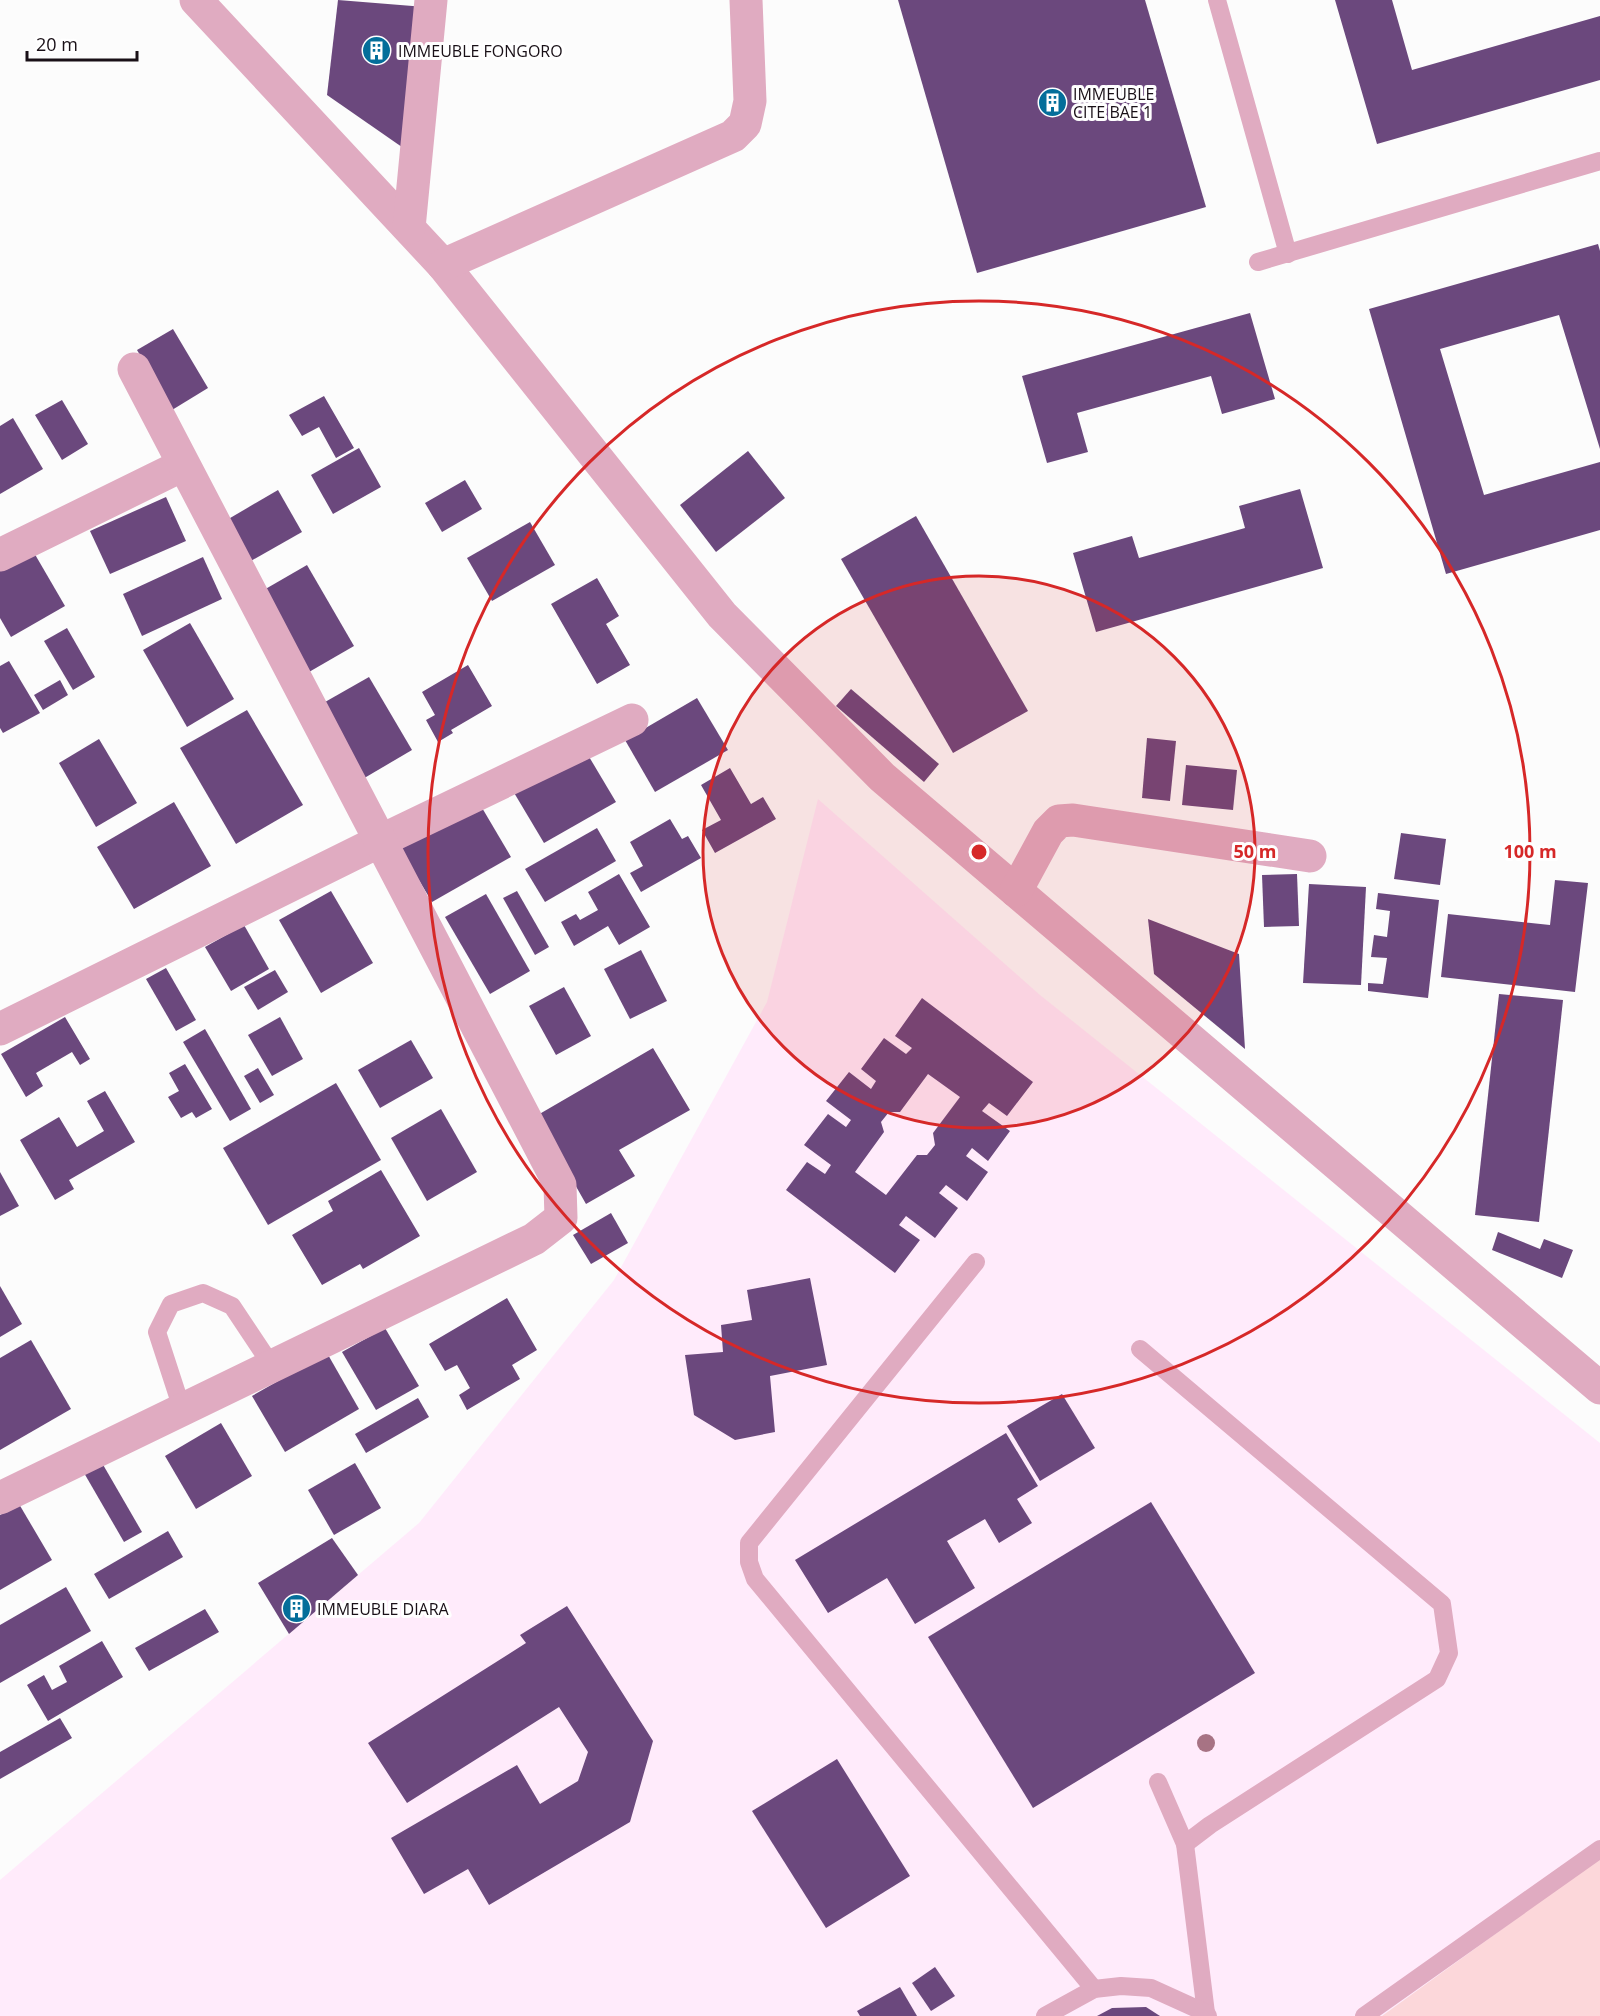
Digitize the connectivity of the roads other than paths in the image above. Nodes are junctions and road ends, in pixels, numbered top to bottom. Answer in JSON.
{"nodes":[{"id":1,"x":196,"y":0,"type":"edge"},
{"id":2,"x":431,"y":0,"type":"edge"},
{"id":3,"x":746,"y":0,"type":"edge"},
{"id":4,"x":1217,"y":0,"type":"edge"},
{"id":5,"x":1600,"y":161,"type":"edge"},
{"id":6,"x":409,"y":228,"type":"junction"},
{"id":7,"x":1288,"y":254,"type":"junction"},
{"id":8,"x":1258,"y":262,"type":"dead end"},
{"id":9,"x":443,"y":265,"type":"junction"},
{"id":10,"x":134,"y":369,"type":"dead end"},
{"id":11,"x":183,"y":465,"type":"junction"},
{"id":12,"x":0,"y":555,"type":"edge"},
{"id":13,"x":632,"y":720,"type":"dead end"},
{"id":14,"x":380,"y":841,"type":"junction"},
{"id":15,"x":1310,"y":856,"type":"dead end"},
{"id":16,"x":1016,"y":891,"type":"junction"},
{"id":17,"x":0,"y":1029,"type":"edge"},
{"id":18,"x":976,"y":1262,"type":"dead end"},
{"id":19,"x":1140,"y":1350,"type":"dead end"},
{"id":20,"x":272,"y":1366,"type":"junction"},
{"id":21,"x":1600,"y":1388,"type":"edge"},
{"id":22,"x":182,"y":1409,"type":"junction"},
{"id":23,"x":0,"y":1498,"type":"edge"},
{"id":24,"x":1158,"y":1782,"type":"dead end"},
{"id":25,"x":1185,"y":1844,"type":"junction"},
{"id":26,"x":1600,"y":1849,"type":"edge"},
{"id":27,"x":1094,"y":1989,"type":"junction"},
{"id":28,"x":1207,"y":2015,"type":"edge"},
{"id":29,"x":1045,"y":2016,"type":"edge"},
{"id":30,"x":1364,"y":2016,"type":"edge"}],
"edges":[{"from":1,"to":6,"type":"street"},
{"from":2,"to":6,"type":"street"},
{"from":3,"to":9,"type":"street"},
{"from":4,"to":7,"type":"lane"},
{"from":5,"to":7,"type":"lane"},
{"from":6,"to":9,"type":"street"},
{"from":7,"to":8,"type":"lane"},
{"from":9,"to":16,"type":"street"},
{"from":10,"to":11,"type":"street"},
{"from":11,"to":12,"type":"street"},
{"from":11,"to":14,"type":"street"},
{"from":13,"to":14,"type":"street"},
{"from":14,"to":17,"type":"street"},
{"from":14,"to":20,"type":"street"},
{"from":15,"to":16,"type":"street"},
{"from":16,"to":21,"type":"street"},
{"from":18,"to":27,"type":"lane"},
{"from":19,"to":25,"type":"lane"},
{"from":20,"to":22,"type":"street"},
{"from":20,"to":22,"type":"lane"},
{"from":22,"to":23,"type":"street"},
{"from":24,"to":25,"type":"lane"},
{"from":25,"to":28,"type":"lane"},
{"from":26,"to":30,"type":"lane"},
{"from":27,"to":28,"type":"lane"},
{"from":27,"to":29,"type":"lane"}]}
